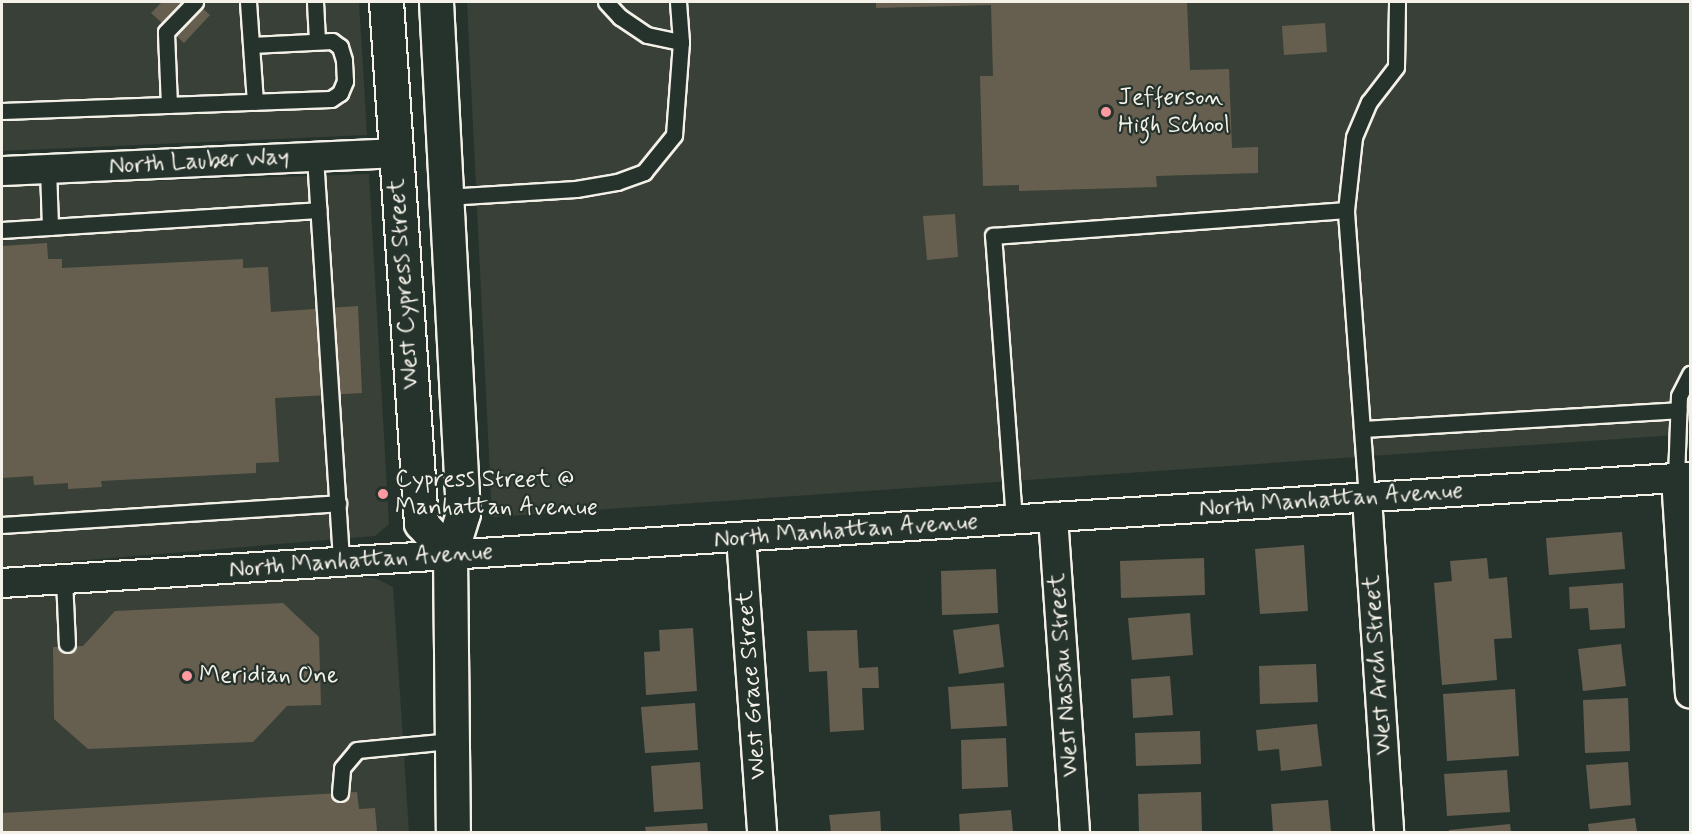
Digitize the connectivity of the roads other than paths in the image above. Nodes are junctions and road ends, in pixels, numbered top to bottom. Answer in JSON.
{"nodes":[{"id":1,"x":195,"y":2,"type":"edge"},
{"id":2,"x":248,"y":2,"type":"edge"},
{"id":3,"x":315,"y":2,"type":"edge"},
{"id":4,"x":386,"y":2,"type":"edge"},
{"id":5,"x":436,"y":2,"type":"edge"},
{"id":6,"x":606,"y":2,"type":"edge"},
{"id":7,"x":678,"y":2,"type":"edge"},
{"id":8,"x":1397,"y":2,"type":"edge"},
{"id":9,"x":317,"y":41,"type":"junction"},
{"id":10,"x":681,"y":42,"type":"junction"},
{"id":11,"x":251,"y":45,"type":"junction"},
{"id":12,"x":255,"y":102,"type":"junction"},
{"id":13,"x":169,"y":105,"type":"junction"},
{"id":14,"x":2,"y":111,"type":"edge"},
{"id":15,"x":396,"y":153,"type":"junction"},
{"id":16,"x":315,"y":157,"type":"junction"},
{"id":17,"x":48,"y":169,"type":"junction"},
{"id":18,"x":2,"y":171,"type":"edge"},
{"id":19,"x":446,"y":197,"type":"junction"},
{"id":20,"x":318,"y":210,"type":"junction"},
{"id":21,"x":1346,"y":210,"type":"junction"},
{"id":22,"x":50,"y":227,"type":"junction"},
{"id":23,"x":2,"y":230,"type":"edge"},
{"id":24,"x":1690,"y":374,"type":"edge"},
{"id":25,"x":1678,"y":410,"type":"junction"},
{"id":26,"x":1362,"y":429,"type":"junction"},
{"id":27,"x":1683,"y":478,"type":"edge"},
{"id":28,"x":1367,"y":498,"type":"junction"},
{"id":29,"x":338,"y":503,"type":"junction"},
{"id":30,"x":1053,"y":518,"type":"junction"},
{"id":31,"x":1014,"y":520,"type":"junction"},
{"id":32,"x":2,"y":525,"type":"edge"},
{"id":33,"x":741,"y":537,"type":"junction"},
{"id":34,"x":450,"y":555,"type":"junction"},
{"id":35,"x":341,"y":562,"type":"junction"},
{"id":36,"x":64,"y":579,"type":"junction"},
{"id":37,"x":2,"y":583,"type":"edge"},
{"id":38,"x":67,"y":645,"type":"dead end"},
{"id":39,"x":1690,"y":694,"type":"edge"},
{"id":40,"x":450,"y":741,"type":"junction"},
{"id":41,"x":340,"y":793,"type":"dead end"},
{"id":42,"x":453,"y":832,"type":"edge"},
{"id":43,"x":762,"y":832,"type":"edge"},
{"id":44,"x":1074,"y":832,"type":"edge"},
{"id":45,"x":1389,"y":832,"type":"edge"}],
"edges":[{"from":1,"to":13,"type":"lane"},
{"from":2,"to":11,"type":"lane"},
{"from":3,"to":9,"type":"lane"},
{"from":4,"to":15,"type":"street","name":"West Cypress Street"},
{"from":5,"to":19,"type":"street","name":"West Cypress Street"},
{"from":6,"to":10,"type":"lane"},
{"from":7,"to":10,"type":"lane"},
{"from":8,"to":21,"type":"lane"},
{"from":9,"to":11,"type":"lane"},
{"from":9,"to":12,"type":"lane"},
{"from":10,"to":19,"type":"lane"},
{"from":11,"to":12,"type":"lane"},
{"from":12,"to":13,"type":"lane"},
{"from":13,"to":14,"type":"lane"},
{"from":15,"to":16,"type":"street","name":"North Lauber Way"},
{"from":15,"to":19,"type":"street"},
{"from":15,"to":34,"type":"street","name":"West Cypress Street"},
{"from":16,"to":17,"type":"street","name":"North Lauber Way"},
{"from":16,"to":20,"type":"lane"},
{"from":17,"to":18,"type":"street","name":"North Lauber Way"},
{"from":17,"to":22,"type":"lane"},
{"from":19,"to":34,"type":"street","name":"West Cypress Street"},
{"from":20,"to":22,"type":"lane"},
{"from":20,"to":29,"type":"lane"},
{"from":21,"to":26,"type":"lane"},
{"from":21,"to":31,"type":"lane"},
{"from":22,"to":23,"type":"lane"},
{"from":24,"to":25,"type":"lane"},
{"from":25,"to":26,"type":"lane"},
{"from":25,"to":27,"type":"lane"},
{"from":26,"to":28,"type":"lane"},
{"from":27,"to":28,"type":"street","name":"North Manhattan Avenue"},
{"from":27,"to":39,"type":"street"},
{"from":28,"to":30,"type":"street","name":"North Manhattan Avenue"},
{"from":28,"to":45,"type":"street","name":"West Arch Street"},
{"from":29,"to":32,"type":"lane"},
{"from":29,"to":35,"type":"lane"},
{"from":30,"to":31,"type":"street","name":"North Manhattan Avenue"},
{"from":30,"to":44,"type":"street","name":"West Nassau Street"},
{"from":31,"to":33,"type":"street","name":"North Manhattan Avenue"},
{"from":33,"to":34,"type":"street","name":"North Manhattan Avenue"},
{"from":33,"to":43,"type":"street","name":"West Grace Street"},
{"from":34,"to":35,"type":"street","name":"North Manhattan Avenue"},
{"from":34,"to":40,"type":"street","name":"West Cypress Street"},
{"from":35,"to":36,"type":"street","name":"North Manhattan Avenue"},
{"from":36,"to":37,"type":"street","name":"North Manhattan Avenue"},
{"from":36,"to":38,"type":"lane"},
{"from":40,"to":41,"type":"lane"},
{"from":40,"to":42,"type":"street","name":"West Cypress Street"}]}
